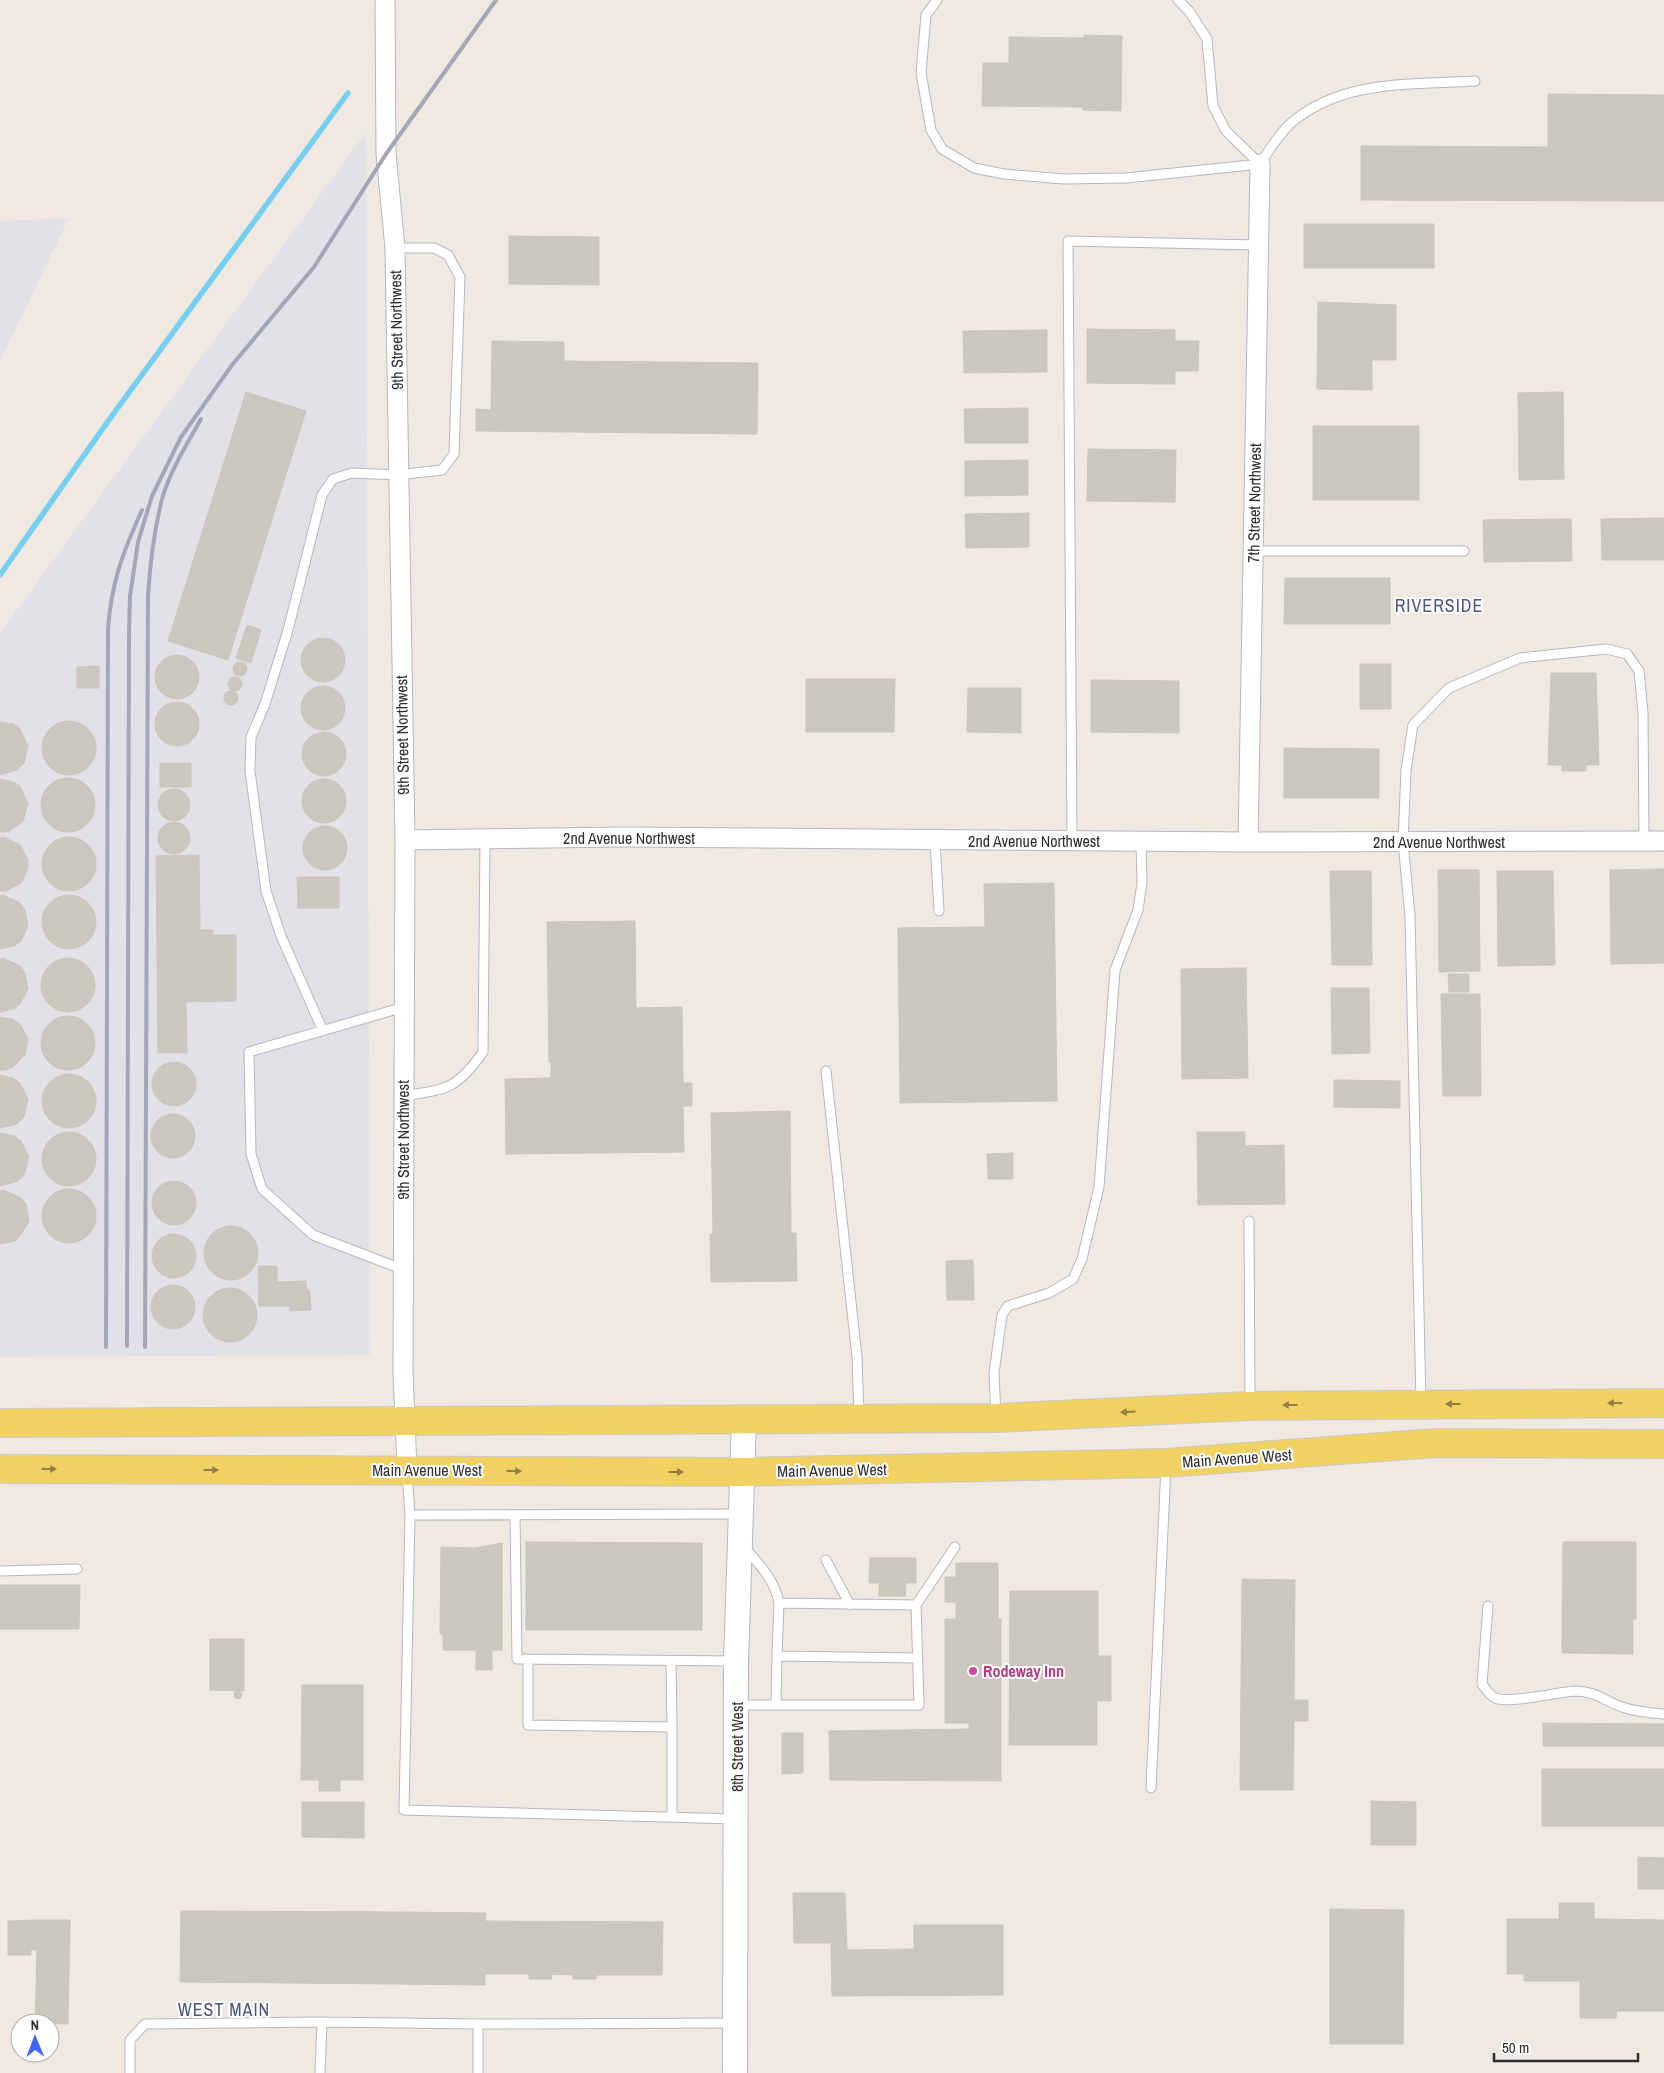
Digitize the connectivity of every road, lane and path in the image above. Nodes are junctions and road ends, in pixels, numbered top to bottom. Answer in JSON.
{"nodes":[{"id":1,"x":386,"y":0,"type":"edge"},
{"id":2,"x":936,"y":0,"type":"edge"},
{"id":3,"x":1178,"y":0,"type":"edge"},
{"id":4,"x":1475,"y":81,"type":"dead end"},
{"id":5,"x":1260,"y":164,"type":"junction"},
{"id":6,"x":1258,"y":245,"type":"junction"},
{"id":7,"x":395,"y":248,"type":"junction"},
{"id":8,"x":397,"y":475,"type":"junction"},
{"id":9,"x":1253,"y":551,"type":"junction"},
{"id":10,"x":1464,"y":551,"type":"dead end"},
{"id":11,"x":485,"y":839,"type":"junction"},
{"id":12,"x":405,"y":840,"type":"junction"},
{"id":13,"x":935,"y":840,"type":"junction"},
{"id":14,"x":1072,"y":841,"type":"junction"},
{"id":15,"x":1644,"y":841,"type":"junction"},
{"id":16,"x":1664,"y":841,"type":"edge"},
{"id":17,"x":1141,"y":842,"type":"junction"},
{"id":18,"x":1248,"y":842,"type":"junction"},
{"id":19,"x":1403,"y":842,"type":"junction"},
{"id":20,"x":939,"y":911,"type":"dead end"},
{"id":21,"x":404,"y":1007,"type":"junction"},
{"id":22,"x":323,"y":1031,"type":"junction"},
{"id":23,"x":826,"y":1071,"type":"dead end"},
{"id":24,"x":402,"y":1096,"type":"junction"},
{"id":25,"x":1249,"y":1221,"type":"dead end"},
{"id":26,"x":404,"y":1270,"type":"junction"},
{"id":27,"x":1664,"y":1403,"type":"edge"},
{"id":28,"x":1421,"y":1404,"type":"junction"},
{"id":29,"x":1250,"y":1406,"type":"junction"},
{"id":30,"x":997,"y":1418,"type":"junction"},
{"id":31,"x":744,"y":1420,"type":"junction"},
{"id":32,"x":859,"y":1420,"type":"junction"},
{"id":33,"x":405,"y":1421,"type":"junction"},
{"id":34,"x":0,"y":1423,"type":"edge"},
{"id":35,"x":1664,"y":1444,"type":"edge"},
{"id":36,"x":1166,"y":1463,"type":"junction"},
{"id":37,"x":0,"y":1470,"type":"edge"},
{"id":38,"x":407,"y":1470,"type":"junction"},
{"id":39,"x":741,"y":1472,"type":"junction"},
{"id":40,"x":740,"y":1514,"type":"junction"},
{"id":41,"x":410,"y":1515,"type":"junction"},
{"id":42,"x":515,"y":1515,"type":"junction"},
{"id":43,"x":740,"y":1542,"type":"junction"},
{"id":44,"x":955,"y":1547,"type":"dead end"},
{"id":45,"x":826,"y":1560,"type":"dead end"},
{"id":46,"x":77,"y":1569,"type":"dead end"},
{"id":47,"x":0,"y":1571,"type":"edge"},
{"id":48,"x":779,"y":1603,"type":"junction"},
{"id":49,"x":850,"y":1605,"type":"junction"},
{"id":50,"x":916,"y":1606,"type":"junction"},
{"id":51,"x":1488,"y":1606,"type":"dead end"},
{"id":52,"x":777,"y":1656,"type":"junction"},
{"id":53,"x":917,"y":1658,"type":"junction"},
{"id":54,"x":528,"y":1659,"type":"junction"},
{"id":55,"x":736,"y":1660,"type":"junction"},
{"id":56,"x":671,"y":1661,"type":"junction"},
{"id":57,"x":776,"y":1703,"type":"junction"},
{"id":58,"x":736,"y":1704,"type":"junction"},
{"id":59,"x":1664,"y":1714,"type":"edge"},
{"id":60,"x":672,"y":1727,"type":"junction"},
{"id":61,"x":1151,"y":1788,"type":"dead end"},
{"id":62,"x":672,"y":1817,"type":"junction"},
{"id":63,"x":736,"y":1819,"type":"junction"},
{"id":64,"x":322,"y":2022,"type":"junction"},
{"id":65,"x":736,"y":2023,"type":"junction"},
{"id":66,"x":478,"y":2024,"type":"junction"},
{"id":67,"x":130,"y":2073,"type":"edge"},
{"id":68,"x":320,"y":2073,"type":"edge"},
{"id":69,"x":478,"y":2073,"type":"edge"},
{"id":70,"x":735,"y":2073,"type":"edge"}],
"edges":[{"from":1,"to":7,"type":"street","name":"9th Street Northwest"},
{"from":2,"to":5,"type":"lane"},
{"from":3,"to":5,"type":"lane"},
{"from":4,"to":5,"type":"lane"},
{"from":5,"to":6,"type":"street","name":"7th Street Northwest"},
{"from":6,"to":9,"type":"street","name":"7th Street Northwest"},
{"from":6,"to":14,"type":"lane"},
{"from":7,"to":8,"type":"street","name":"9th Street Northwest"},
{"from":7,"to":8,"type":"lane"},
{"from":8,"to":12,"type":"street","name":"9th Street Northwest"},
{"from":8,"to":22,"type":"lane"},
{"from":9,"to":10,"type":"lane"},
{"from":9,"to":18,"type":"street","name":"7th Street Northwest"},
{"from":11,"to":12,"type":"street","name":"2nd Avenue Northwest"},
{"from":11,"to":13,"type":"street","name":"2nd Avenue Northwest"},
{"from":11,"to":24,"type":"lane"},
{"from":12,"to":21,"type":"street","name":"9th Street Northwest"},
{"from":13,"to":14,"type":"street","name":"2nd Avenue Northwest"},
{"from":13,"to":20,"type":"lane"},
{"from":14,"to":17,"type":"street","name":"2nd Avenue Northwest"},
{"from":15,"to":16,"type":"street","name":"2nd Avenue Northwest"},
{"from":15,"to":19,"type":"street","name":"2nd Avenue Northwest"},
{"from":15,"to":19,"type":"lane"},
{"from":17,"to":18,"type":"street","name":"2nd Avenue Northwest"},
{"from":17,"to":30,"type":"lane"},
{"from":18,"to":19,"type":"street","name":"2nd Avenue Northwest"},
{"from":19,"to":28,"type":"lane"},
{"from":21,"to":22,"type":"lane"},
{"from":21,"to":24,"type":"street","name":"9th Street Northwest"},
{"from":22,"to":26,"type":"lane"},
{"from":23,"to":32,"type":"lane"},
{"from":24,"to":26,"type":"street","name":"9th Street Northwest"},
{"from":25,"to":29,"type":"lane"},
{"from":26,"to":33,"type":"street","name":"9th Street Northwest"},
{"from":27,"to":28,"type":"main road","one_way":true},
{"from":28,"to":29,"type":"main road","one_way":true},
{"from":29,"to":30,"type":"main road","one_way":true},
{"from":30,"to":32,"type":"main road"},
{"from":31,"to":32,"type":"main road"},
{"from":31,"to":33,"type":"main road"},
{"from":31,"to":39,"type":"street","name":"8th Street West"},
{"from":33,"to":34,"type":"main road"},
{"from":33,"to":38,"type":"street","name":"9th Street Northwest"},
{"from":35,"to":36,"type":"main road","name":"Main Avenue West"},
{"from":36,"to":39,"type":"main road","name":"Main Avenue West"},
{"from":36,"to":61,"type":"lane"},
{"from":37,"to":38,"type":"main road","name":"Main Avenue West","one_way":true},
{"from":38,"to":39,"type":"main road","name":"Main Avenue West","one_way":true},
{"from":38,"to":41,"type":"lane"},
{"from":39,"to":40,"type":"street","name":"8th Street West"},
{"from":40,"to":42,"type":"lane"},
{"from":40,"to":43,"type":"street","name":"8th Street West"},
{"from":41,"to":42,"type":"lane"},
{"from":41,"to":62,"type":"lane"},
{"from":42,"to":54,"type":"lane"},
{"from":43,"to":48,"type":"lane"},
{"from":43,"to":55,"type":"street","name":"8th Street West"},
{"from":44,"to":50,"type":"lane"},
{"from":45,"to":49,"type":"lane"},
{"from":46,"to":47,"type":"lane"},
{"from":48,"to":49,"type":"lane"},
{"from":48,"to":52,"type":"lane"},
{"from":49,"to":50,"type":"lane"},
{"from":50,"to":53,"type":"lane"},
{"from":51,"to":59,"type":"lane"},
{"from":52,"to":53,"type":"lane"},
{"from":52,"to":57,"type":"lane"},
{"from":53,"to":57,"type":"lane"},
{"from":54,"to":56,"type":"lane"},
{"from":54,"to":60,"type":"lane"},
{"from":55,"to":56,"type":"lane"},
{"from":55,"to":58,"type":"street","name":"8th Street West"},
{"from":56,"to":60,"type":"lane"},
{"from":57,"to":58,"type":"lane"},
{"from":58,"to":63,"type":"street","name":"8th Street West"},
{"from":60,"to":62,"type":"lane"},
{"from":62,"to":63,"type":"lane"},
{"from":63,"to":65,"type":"street","name":"8th Street West"},
{"from":64,"to":66,"type":"lane"},
{"from":64,"to":67,"type":"lane"},
{"from":64,"to":68,"type":"lane"},
{"from":65,"to":66,"type":"lane"},
{"from":65,"to":70,"type":"street","name":"8th Street West"},
{"from":66,"to":69,"type":"lane"}]}
